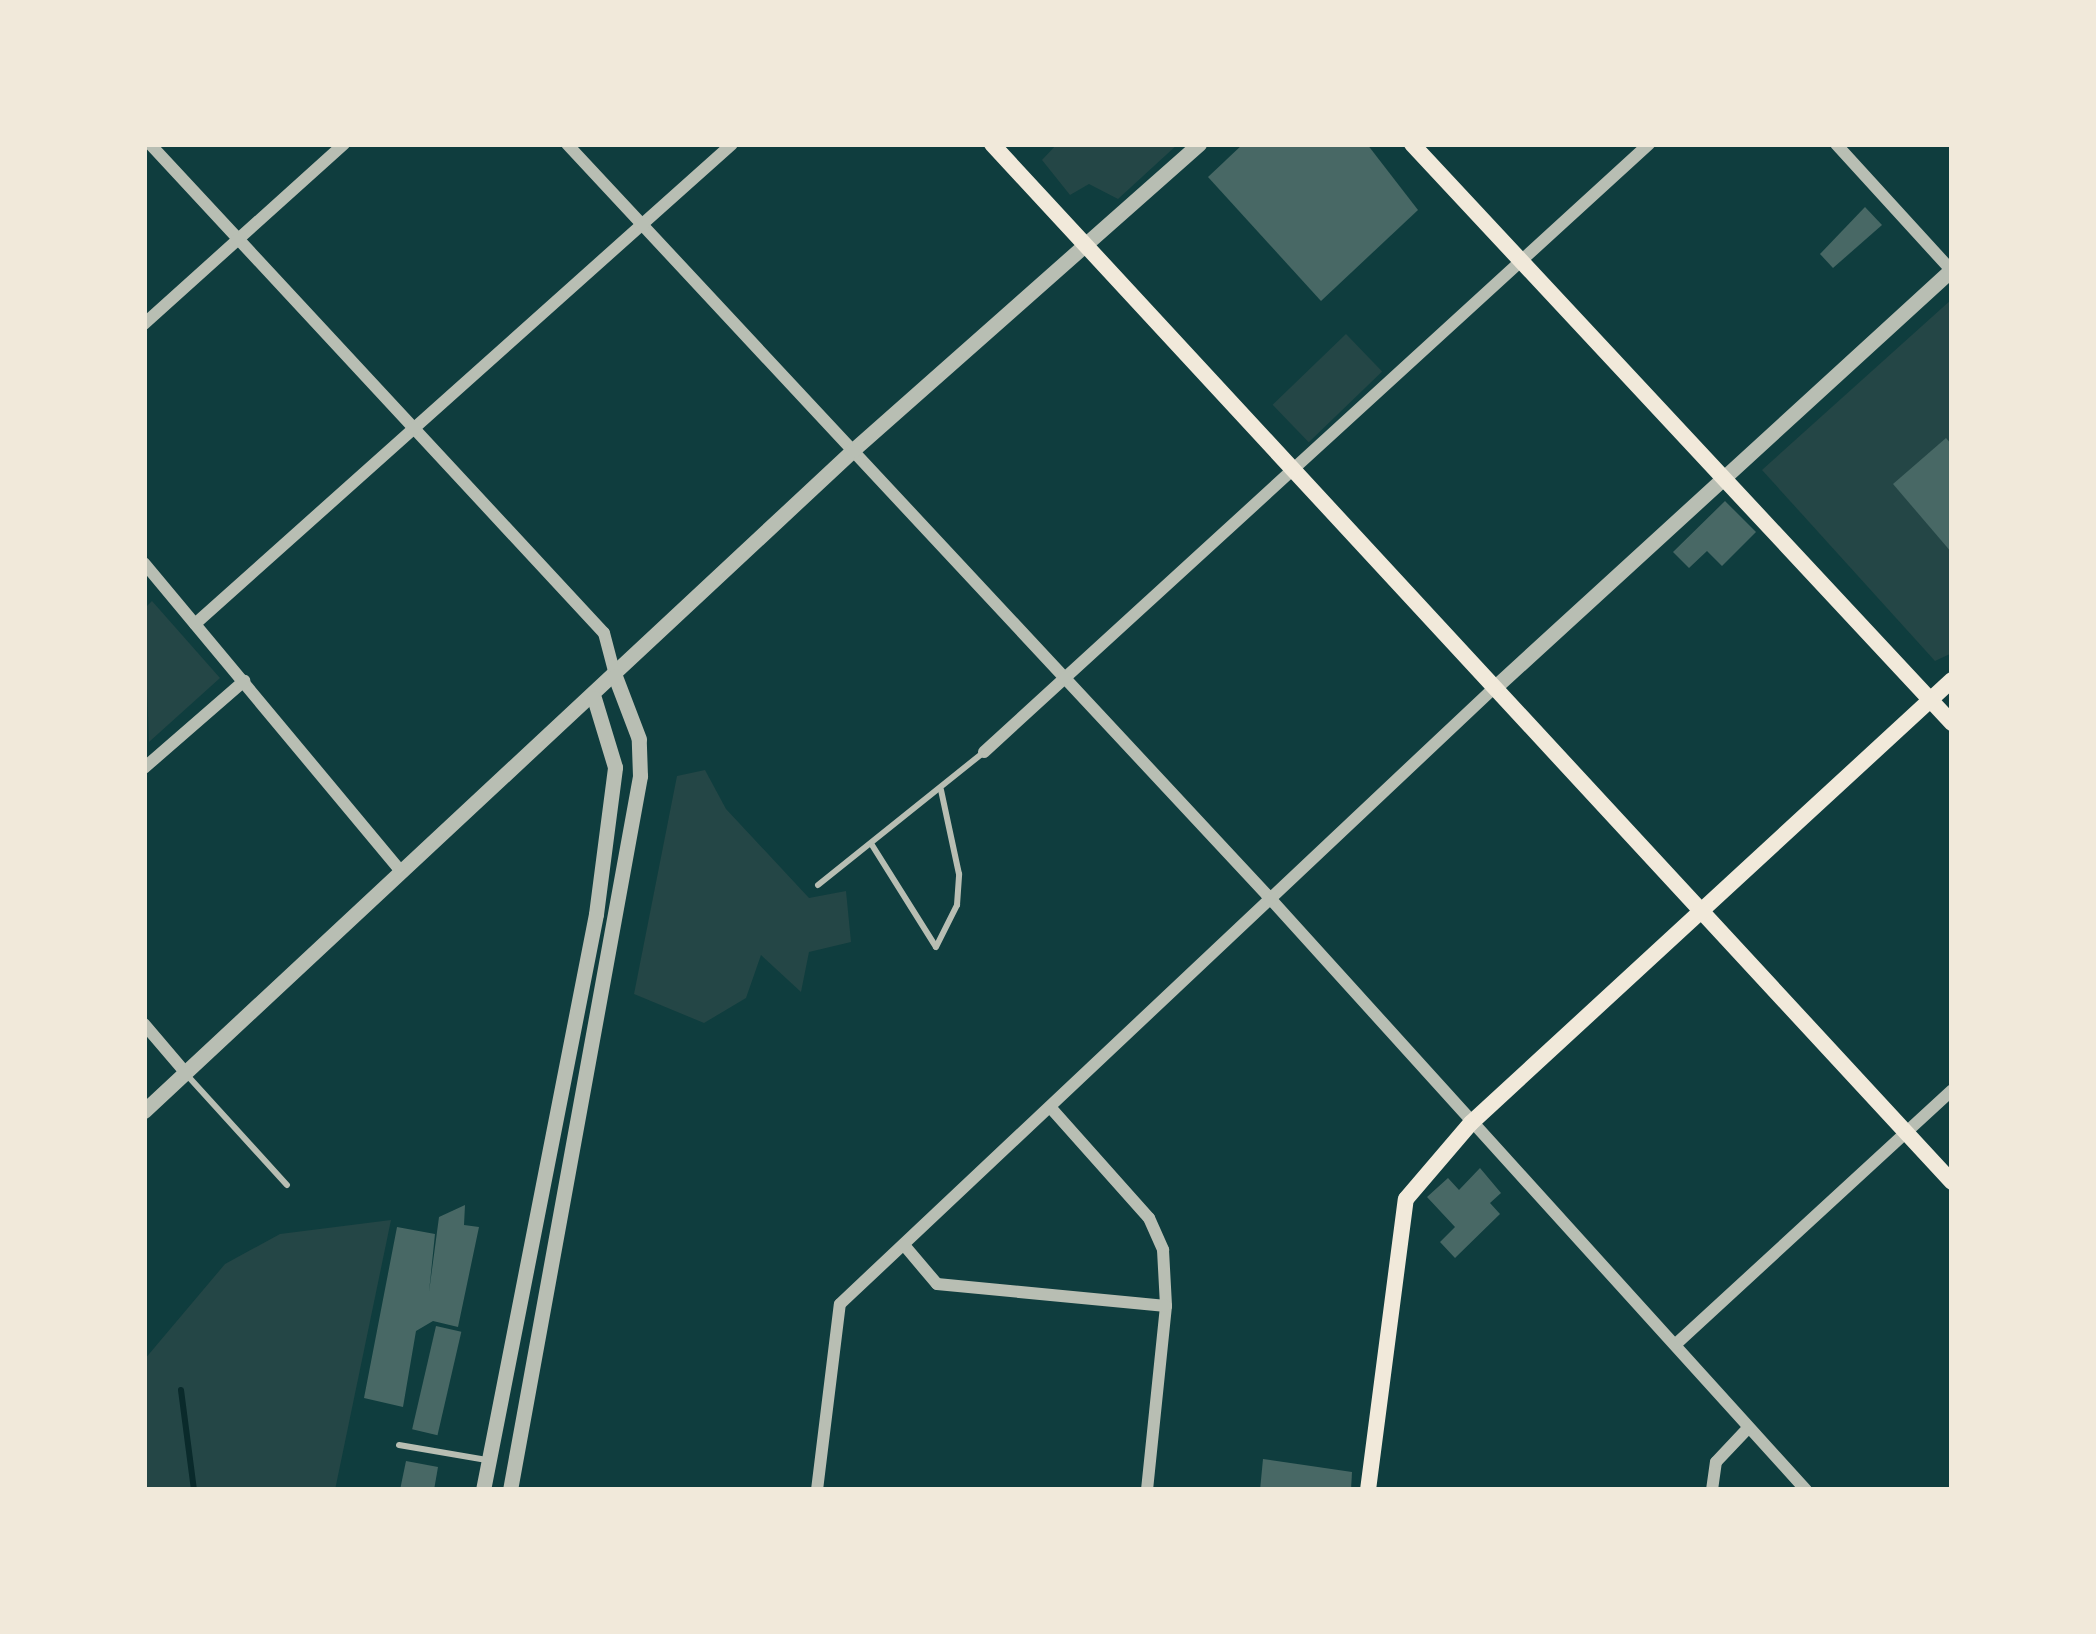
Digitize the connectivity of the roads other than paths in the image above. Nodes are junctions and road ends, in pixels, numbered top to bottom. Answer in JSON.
{"nodes":[{"id":1,"x":150,"y":144,"type":"edge"},
{"id":2,"x":344,"y":144,"type":"edge"},
{"id":3,"x":567,"y":144,"type":"edge"},
{"id":4,"x":732,"y":144,"type":"edge"},
{"id":5,"x":992,"y":144,"type":"edge"},
{"id":6,"x":1199,"y":144,"type":"edge"},
{"id":7,"x":1412,"y":144,"type":"edge"},
{"id":8,"x":1649,"y":144,"type":"edge"},
{"id":9,"x":1836,"y":144,"type":"edge"},
{"id":10,"x":642,"y":225,"type":"junction"},
{"id":11,"x":236,"y":240,"type":"junction"},
{"id":12,"x":1086,"y":244,"type":"junction"},
{"id":13,"x":1522,"y":260,"type":"junction"},
{"id":14,"x":1952,"y":270,"type":"edge"},
{"id":15,"x":144,"y":324,"type":"edge"},
{"id":16,"x":418,"y":428,"type":"junction"},
{"id":17,"x":853,"y":450,"type":"junction"},
{"id":18,"x":1294,"y":470,"type":"junction"},
{"id":19,"x":1727,"y":476,"type":"junction"},
{"id":20,"x":144,"y":563,"type":"edge"},
{"id":21,"x":155,"y":577,"type":"junction"},
{"id":22,"x":144,"y":587,"type":"edge"},
{"id":23,"x":195,"y":624,"type":"junction"},
{"id":24,"x":615,"y":676,"type":"junction"},
{"id":25,"x":1063,"y":680,"type":"junction"},
{"id":26,"x":1952,"y":680,"type":"edge"},
{"id":27,"x":244,"y":681,"type":"junction"},
{"id":28,"x":1494,"y":688,"type":"junction"},
{"id":29,"x":594,"y":698,"type":"junction"},
{"id":30,"x":1930,"y":699,"type":"junction"},
{"id":31,"x":1952,"y":723,"type":"edge"},
{"id":32,"x":984,"y":752,"type":"joint"},
{"id":33,"x":144,"y":768,"type":"edge"},
{"id":34,"x":941,"y":790,"type":"junction"},
{"id":35,"x":872,"y":845,"type":"junction"},
{"id":36,"x":399,"y":868,"type":"junction"},
{"id":37,"x":818,"y":885,"type":"dead end"},
{"id":38,"x":1267,"y":895,"type":"junction"},
{"id":39,"x":1695,"y":911,"type":"junction"},
{"id":40,"x":144,"y":1024,"type":"edge"},
{"id":41,"x":184,"y":1071,"type":"junction"},
{"id":42,"x":1952,"y":1090,"type":"edge"},
{"id":43,"x":1050,"y":1107,"type":"junction"},
{"id":44,"x":144,"y":1111,"type":"edge"},
{"id":45,"x":1471,"y":1123,"type":"junction"},
{"id":46,"x":1906,"y":1132,"type":"junction"},
{"id":47,"x":1952,"y":1182,"type":"edge"},
{"id":48,"x":287,"y":1185,"type":"dead end"},
{"id":49,"x":904,"y":1245,"type":"junction"},
{"id":50,"x":1166,"y":1306,"type":"junction"},
{"id":51,"x":1676,"y":1344,"type":"junction"},
{"id":52,"x":1748,"y":1428,"type":"junction"},
{"id":53,"x":399,"y":1445,"type":"dead end"},
{"id":54,"x":491,"y":1461,"type":"junction"},
{"id":55,"x":484,"y":1490,"type":"edge"},
{"id":56,"x":510,"y":1490,"type":"edge"},
{"id":57,"x":818,"y":1490,"type":"edge"},
{"id":58,"x":1147,"y":1490,"type":"edge"},
{"id":59,"x":1368,"y":1490,"type":"edge"},
{"id":60,"x":1712,"y":1490,"type":"edge"},
{"id":61,"x":1807,"y":1490,"type":"edge"}],
"edges":[{"from":1,"to":11,"type":"street"},
{"from":2,"to":11,"type":"street"},
{"from":3,"to":10,"type":"street"},
{"from":4,"to":10,"type":"street"},
{"from":5,"to":12,"type":"main road"},
{"from":6,"to":12,"type":"street"},
{"from":7,"to":13,"type":"main road"},
{"from":8,"to":13,"type":"street"},
{"from":9,"to":14,"type":"street"},
{"from":10,"to":16,"type":"street"},
{"from":10,"to":17,"type":"street"},
{"from":11,"to":15,"type":"street"},
{"from":11,"to":16,"type":"street"},
{"from":12,"to":17,"type":"street"},
{"from":12,"to":18,"type":"main road"},
{"from":13,"to":18,"type":"street"},
{"from":13,"to":19,"type":"main road"},
{"from":14,"to":19,"type":"street"},
{"from":16,"to":23,"type":"street"},
{"from":16,"to":24,"type":"street"},
{"from":17,"to":24,"type":"street"},
{"from":17,"to":25,"type":"street"},
{"from":18,"to":25,"type":"street"},
{"from":18,"to":28,"type":"main road"},
{"from":19,"to":28,"type":"street"},
{"from":19,"to":30,"type":"main road"},
{"from":20,"to":21,"type":"street"},
{"from":21,"to":22,"type":"street"},
{"from":21,"to":23,"type":"street"},
{"from":23,"to":27,"type":"street"},
{"from":24,"to":29,"type":"street"},
{"from":24,"to":56,"type":"street"},
{"from":25,"to":32,"type":"street"},
{"from":25,"to":38,"type":"street"},
{"from":26,"to":30,"type":"main road"},
{"from":27,"to":33,"type":"street"},
{"from":27,"to":36,"type":"street"},
{"from":28,"to":38,"type":"street"},
{"from":28,"to":39,"type":"main road"},
{"from":29,"to":36,"type":"street"},
{"from":29,"to":54,"type":"street"},
{"from":30,"to":31,"type":"main road"},
{"from":30,"to":39,"type":"main road"},
{"from":32,"to":34,"type":"lane"},
{"from":34,"to":35,"type":"lane"},
{"from":34,"to":35,"type":"lane"},
{"from":35,"to":37,"type":"lane"},
{"from":36,"to":41,"type":"street"},
{"from":38,"to":43,"type":"street"},
{"from":38,"to":45,"type":"street"},
{"from":39,"to":45,"type":"main road"},
{"from":39,"to":46,"type":"main road"},
{"from":40,"to":41,"type":"street"},
{"from":41,"to":44,"type":"street"},
{"from":41,"to":48,"type":"lane"},
{"from":42,"to":46,"type":"street"},
{"from":43,"to":49,"type":"street"},
{"from":43,"to":50,"type":"street"},
{"from":45,"to":51,"type":"street"},
{"from":45,"to":59,"type":"main road"},
{"from":46,"to":47,"type":"main road"},
{"from":46,"to":51,"type":"street"},
{"from":49,"to":50,"type":"street"},
{"from":49,"to":57,"type":"street"},
{"from":50,"to":58,"type":"street"},
{"from":51,"to":52,"type":"street"},
{"from":52,"to":60,"type":"street"},
{"from":52,"to":61,"type":"street"},
{"from":53,"to":54,"type":"lane"},
{"from":54,"to":55,"type":"street"}]}
